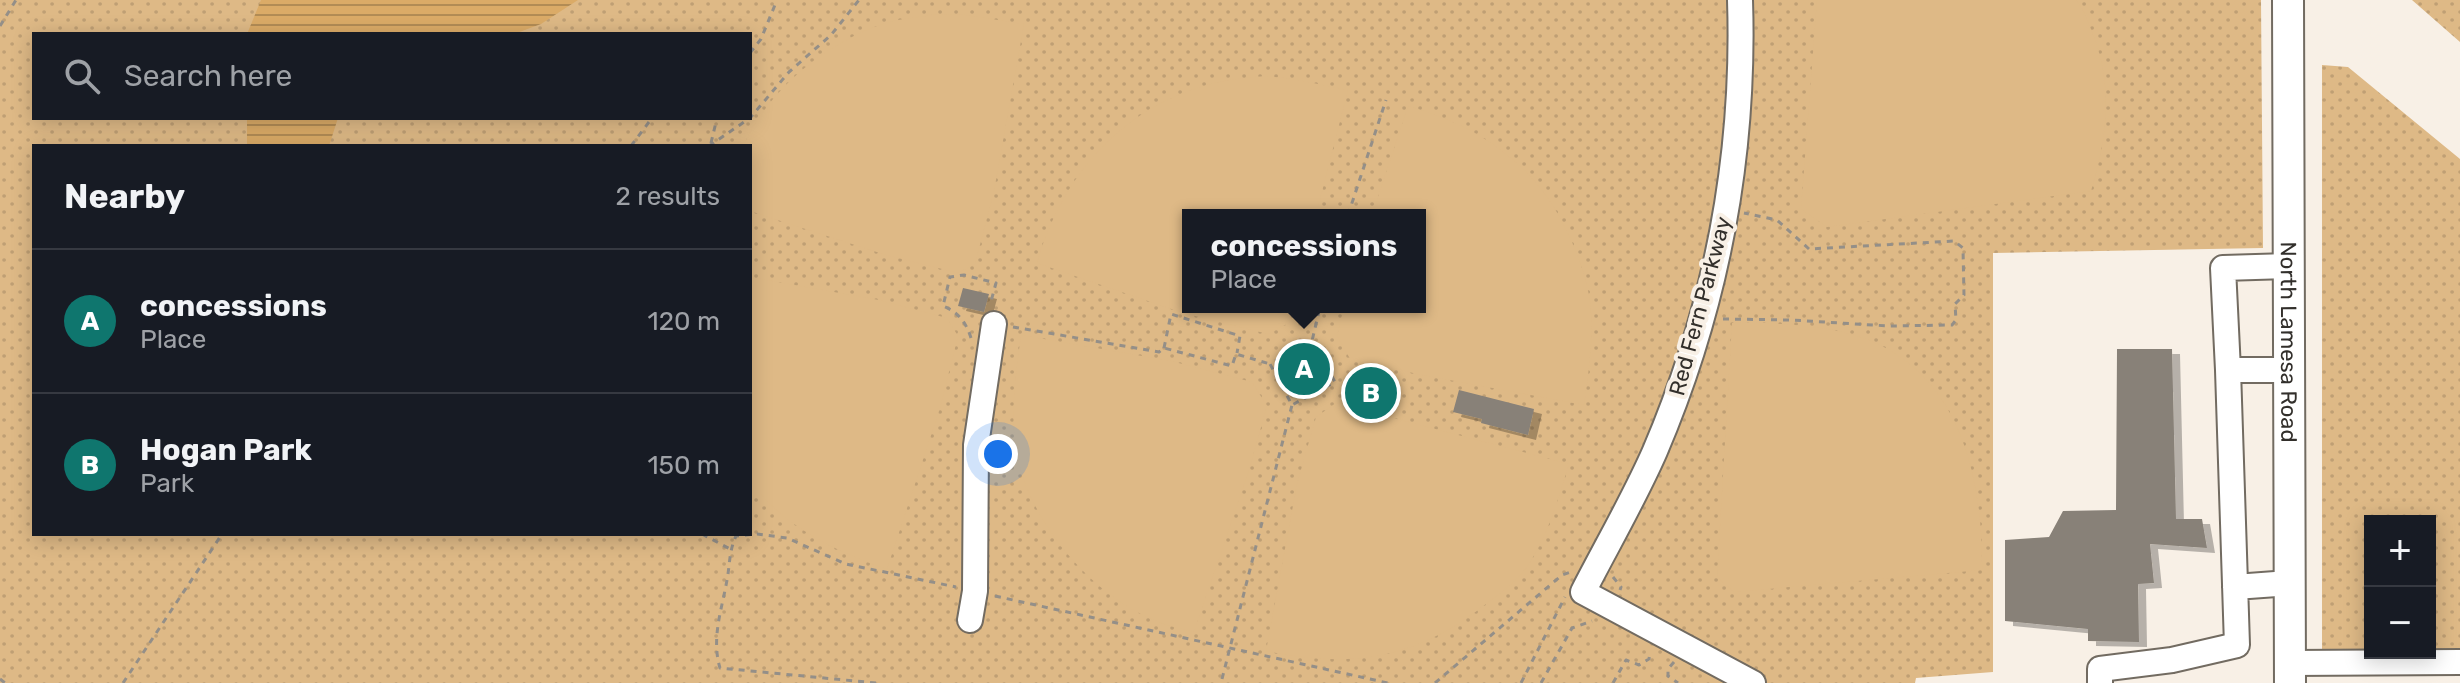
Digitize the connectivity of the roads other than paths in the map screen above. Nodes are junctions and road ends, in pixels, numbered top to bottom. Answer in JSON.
{"nodes":[{"id":1,"x":1740,"y":0,"type":"edge"},
{"id":2,"x":2288,"y":0,"type":"edge"},
{"id":3,"x":2289,"y":266,"type":"junction"},
{"id":4,"x":990,"y":323,"type":"road end"},
{"id":5,"x":2228,"y":370,"type":"junction"},
{"id":6,"x":2289,"y":370,"type":"junction"},
{"id":7,"x":2290,"y":583,"type":"junction"},
{"id":8,"x":2235,"y":587,"type":"junction"},
{"id":9,"x":970,"y":620,"type":"dead end"},
{"id":10,"x":2460,"y":662,"type":"edge"},
{"id":11,"x":2172,"y":671,"type":"edge"},
{"id":12,"x":2290,"y":673,"type":"edge"},
{"id":13,"x":1753,"y":683,"type":"edge"},
{"id":14,"x":2100,"y":683,"type":"edge"}],
"edges":[{"from":1,"to":13,"type":"street","name":"Red Fern Parkway"},
{"from":2,"to":3,"type":"main road","name":"North Lamesa Road"},
{"from":3,"to":5,"type":"street"},
{"from":3,"to":6,"type":"main road","name":"North Lamesa Road"},
{"from":4,"to":9,"type":"street"},
{"from":5,"to":6,"type":"street"},
{"from":5,"to":8,"type":"street"},
{"from":6,"to":7,"type":"main road","name":"North Lamesa Road"},
{"from":7,"to":8,"type":"street"},
{"from":7,"to":12,"type":"main road","name":"North Lamesa Road"},
{"from":8,"to":11,"type":"street"},
{"from":10,"to":12,"type":"street"},
{"from":11,"to":14,"type":"street"}]}
